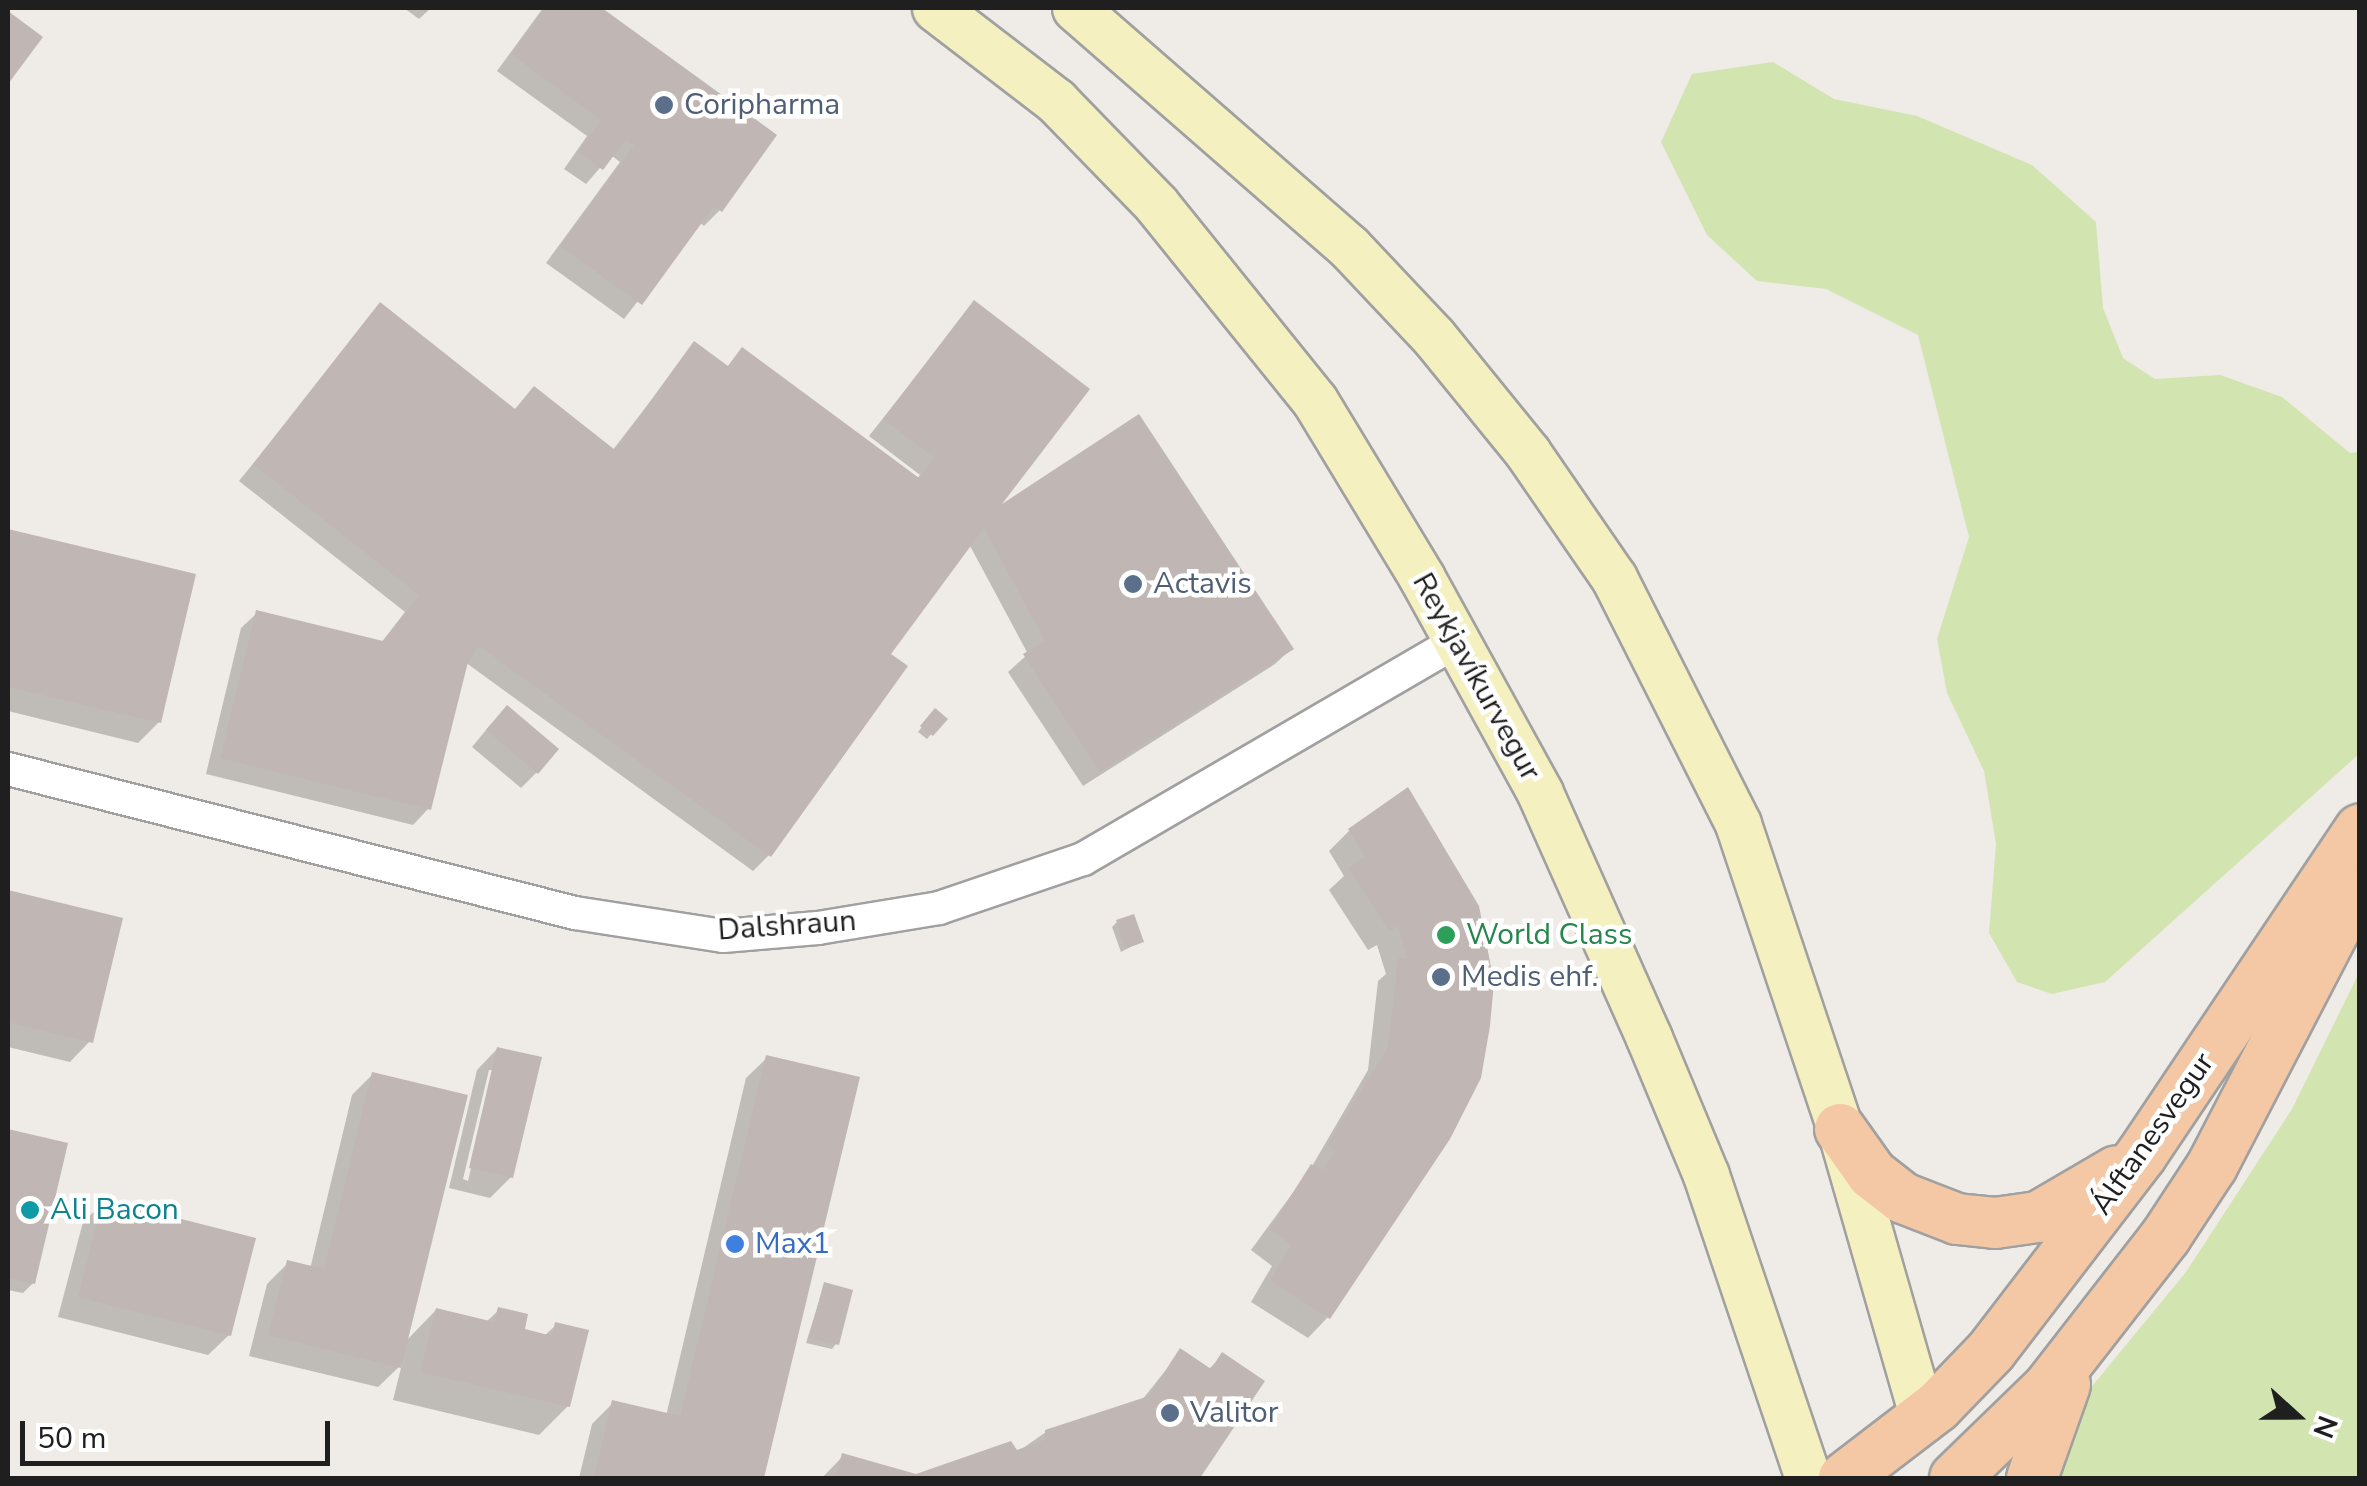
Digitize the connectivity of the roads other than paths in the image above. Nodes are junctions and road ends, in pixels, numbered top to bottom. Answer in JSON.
{"nodes":[{"id":1,"x":935,"y":8,"type":"edge"},
{"id":2,"x":1075,"y":8,"type":"edge"},
{"id":3,"x":1458,"y":641,"type":"junction"},
{"id":4,"x":8,"y":769,"type":"edge"},
{"id":5,"x":2360,"y":830,"type":"edge"},
{"id":6,"x":2360,"y":883,"type":"edge"},
{"id":7,"x":1840,"y":1129,"type":"junction"},
{"id":8,"x":2142,"y":1154,"type":"junction"},
{"id":9,"x":2105,"y":1318,"type":"junction"},
{"id":10,"x":1923,"y":1419,"type":"junction"},
{"id":11,"x":1808,"y":1478,"type":"edge"},
{"id":12,"x":1844,"y":1478,"type":"edge"},
{"id":13,"x":1946,"y":1478,"type":"edge"},
{"id":14,"x":1954,"y":1478,"type":"edge"},
{"id":15,"x":2032,"y":1478,"type":"edge"}],
"edges":[{"from":1,"to":3,"type":"main road","name":"Reykjavíkurvegur"},
{"from":2,"to":7,"type":"main road"},
{"from":3,"to":4,"type":"street","name":"Dalshraun"},
{"from":3,"to":11,"type":"main road","name":"Reykjavíkurvegur"},
{"from":5,"to":8,"type":"main road","name":"Álftanesvegur"},
{"from":6,"to":9,"type":"main road","name":"Álftanesvegur"},
{"from":7,"to":8,"type":"main road"},
{"from":7,"to":10,"type":"main road"},
{"from":8,"to":10,"type":"main road","name":"Álftanesvegur"},
{"from":9,"to":14,"type":"main road","name":"Álftanesvegur"},
{"from":9,"to":15,"type":"main road"},
{"from":10,"to":12,"type":"main road","name":"Álftanesvegur"},
{"from":10,"to":13,"type":"main road"}]}
